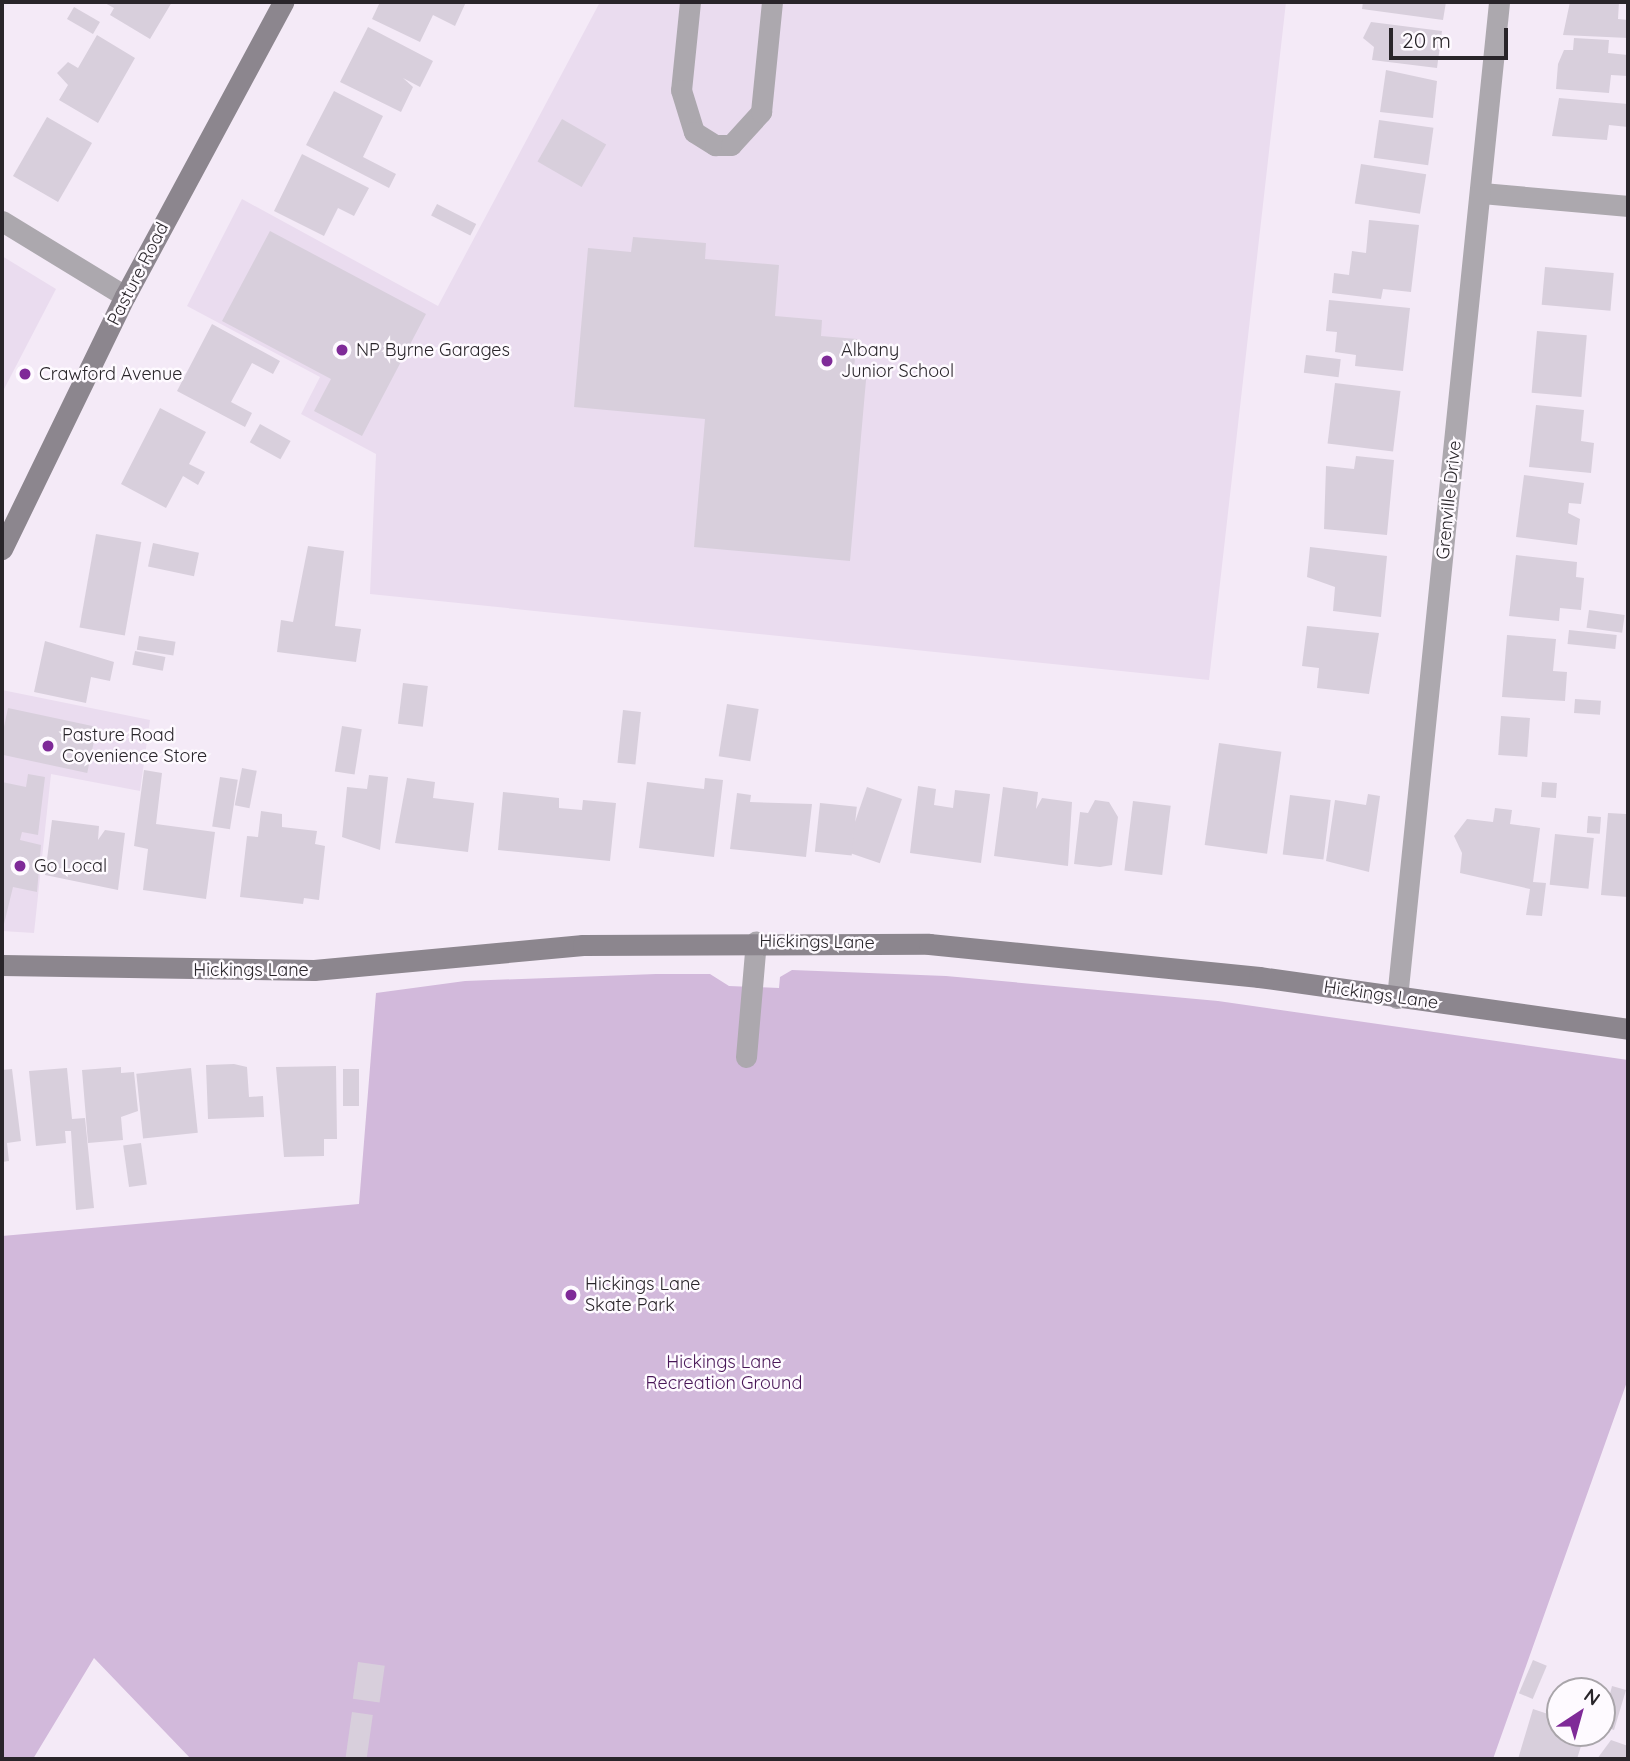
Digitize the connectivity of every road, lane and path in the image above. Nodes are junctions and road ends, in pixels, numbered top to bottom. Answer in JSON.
{"nodes":[{"id":1,"x":283,"y":2,"type":"edge"},
{"id":2,"x":690,"y":2,"type":"edge"},
{"id":3,"x":772,"y":2,"type":"edge"},
{"id":4,"x":1499,"y":2,"type":"edge"},
{"id":5,"x":1482,"y":193,"type":"junction"},
{"id":6,"x":1628,"y":206,"type":"edge"},
{"id":7,"x":2,"y":221,"type":"edge"},
{"id":8,"x":125,"y":296,"type":"junction"},
{"id":9,"x":2,"y":550,"type":"edge"},
{"id":10,"x":756,"y":941,"type":"junction"},
{"id":11,"x":2,"y":965,"type":"edge"},
{"id":12,"x":1397,"y":998,"type":"junction"},
{"id":13,"x":1628,"y":1029,"type":"edge"},
{"id":14,"x":746,"y":1057,"type":"dead end"}],
"edges":[{"from":1,"to":8,"type":"main road","name":"Pasture Road"},
{"from":2,"to":3,"type":"street"},
{"from":4,"to":5,"type":"street","name":"Grenville Drive"},
{"from":5,"to":6,"type":"street"},
{"from":5,"to":12,"type":"street","name":"Grenville Drive"},
{"from":7,"to":8,"type":"street"},
{"from":8,"to":9,"type":"main road","name":"Pasture Road"},
{"from":10,"to":11,"type":"main road","name":"Hickings Lane"},
{"from":10,"to":12,"type":"main road","name":"Hickings Lane"},
{"from":10,"to":14,"type":"street"},
{"from":12,"to":13,"type":"main road","name":"Hickings Lane"}]}
